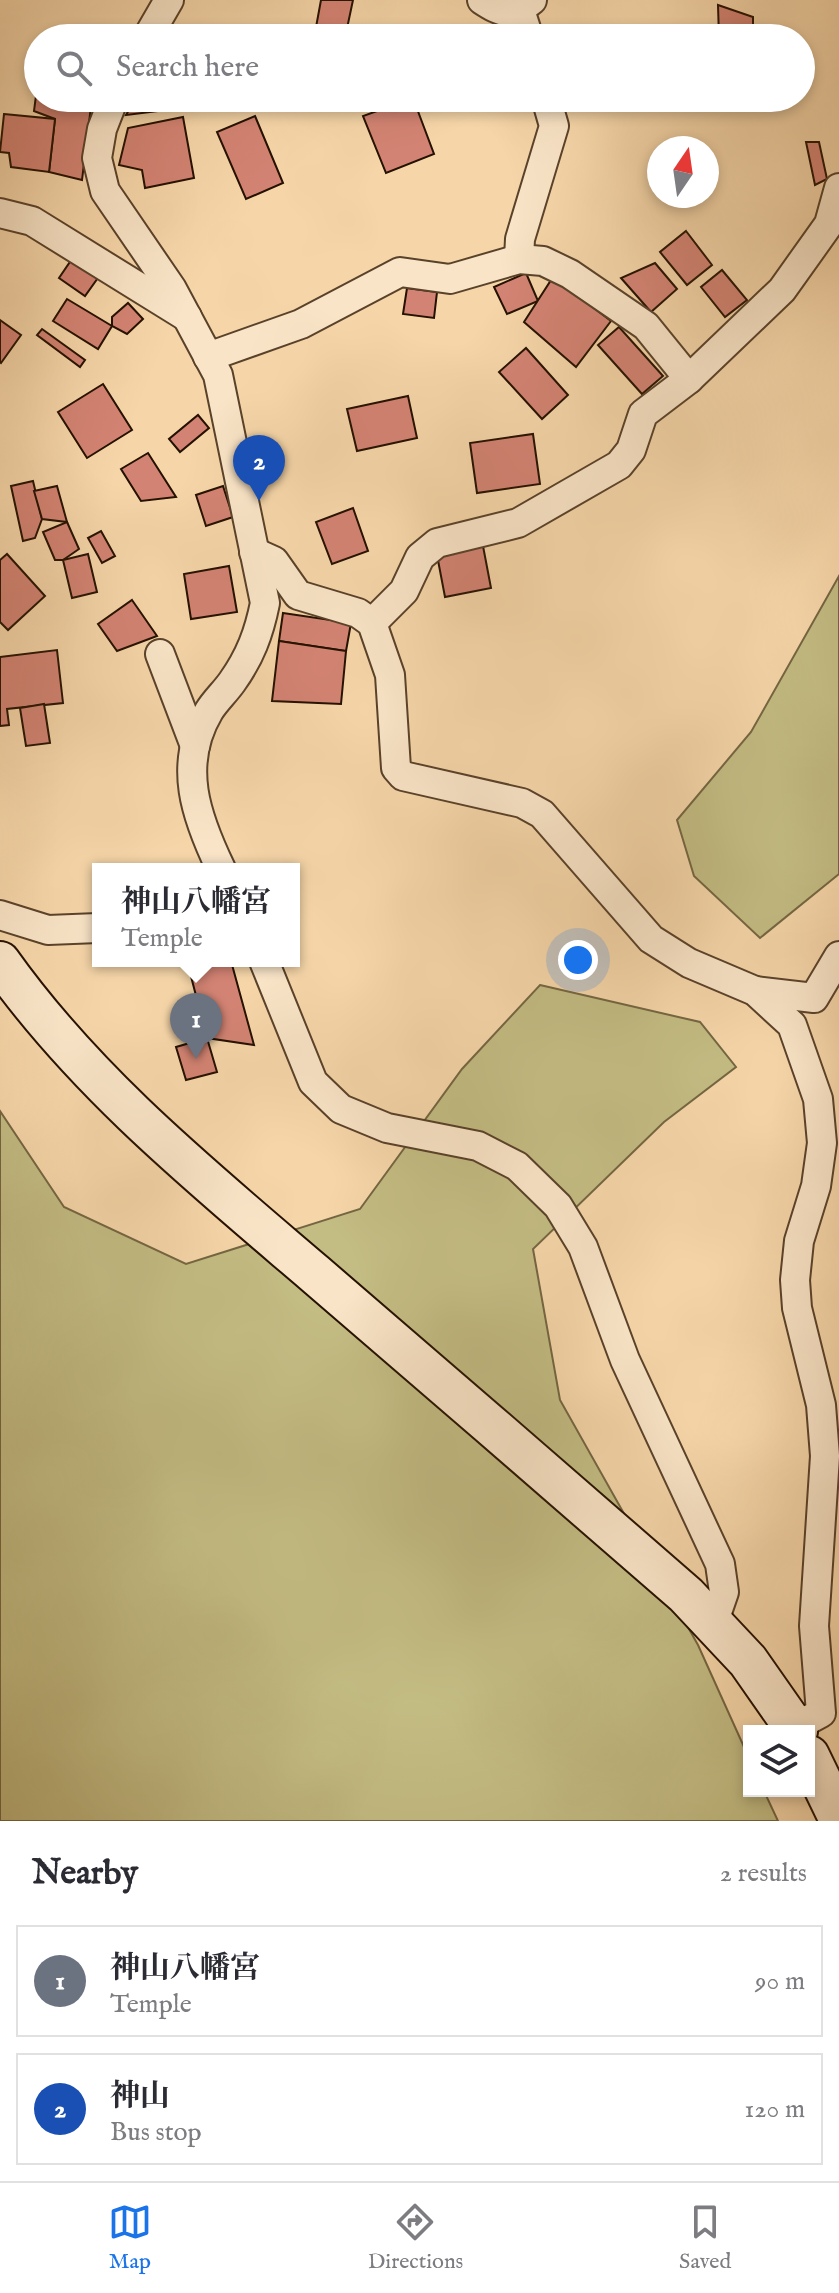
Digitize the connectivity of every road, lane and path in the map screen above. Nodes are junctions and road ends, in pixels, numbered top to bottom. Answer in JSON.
{"nodes":[{"id":1,"x":169,"y":0,"type":"edge"},
{"id":2,"x":482,"y":0,"type":"edge"},
{"id":3,"x":526,"y":5,"type":"edge"},
{"id":4,"x":155,"y":24,"type":"edge"},
{"id":5,"x":109,"y":112,"type":"edge"},
{"id":6,"x":550,"y":112,"type":"edge"},
{"id":7,"x":839,"y":188,"type":"edge"},
{"id":8,"x":0,"y":213,"type":"edge"},
{"id":9,"x":519,"y":259,"type":"junction"},
{"id":10,"x":187,"y":318,"type":"junction"},
{"id":11,"x":208,"y":357,"type":"junction"},
{"id":12,"x":689,"y":379,"type":"junction"},
{"id":13,"x":254,"y":552,"type":"junction"},
{"id":14,"x":372,"y":623,"type":"junction"},
{"id":15,"x":160,"y":654,"type":"dead end"},
{"id":16,"x":195,"y":746,"type":"junction"},
{"id":17,"x":219,"y":863,"type":"edge"},
{"id":18,"x":0,"y":915,"type":"edge"},
{"id":19,"x":92,"y":928,"type":"edge"},
{"id":20,"x":839,"y":956,"type":"edge"},
{"id":21,"x":0,"y":962,"type":"edge"},
{"id":22,"x":266,"y":967,"type":"edge"},
{"id":23,"x":755,"y":991,"type":"junction"},
{"id":24,"x":713,"y":1624,"type":"junction"},
{"id":25,"x":791,"y":1725,"type":"edge"},
{"id":26,"x":811,"y":1725,"type":"edge"},
{"id":27,"x":815,"y":1769,"type":"edge"},
{"id":28,"x":839,"y":1818,"type":"edge"}],
"edges":[{"from":1,"to":4,"type":"street"},
{"from":2,"to":3,"type":"street"},
{"from":5,"to":10,"type":"street"},
{"from":6,"to":9,"type":"street"},
{"from":7,"to":12,"type":"street"},
{"from":8,"to":10,"type":"street"},
{"from":9,"to":11,"type":"street"},
{"from":9,"to":12,"type":"street"},
{"from":10,"to":11,"type":"street"},
{"from":11,"to":13,"type":"street"},
{"from":12,"to":14,"type":"street"},
{"from":13,"to":14,"type":"street"},
{"from":13,"to":16,"type":"street"},
{"from":14,"to":23,"type":"street"},
{"from":15,"to":16,"type":"street"},
{"from":16,"to":17,"type":"street"},
{"from":18,"to":19,"type":"street"},
{"from":20,"to":23,"type":"street"},
{"from":21,"to":24,"type":"street"},
{"from":22,"to":24,"type":"street"},
{"from":23,"to":26,"type":"street"},
{"from":24,"to":25,"type":"street"},
{"from":27,"to":28,"type":"street"}]}
